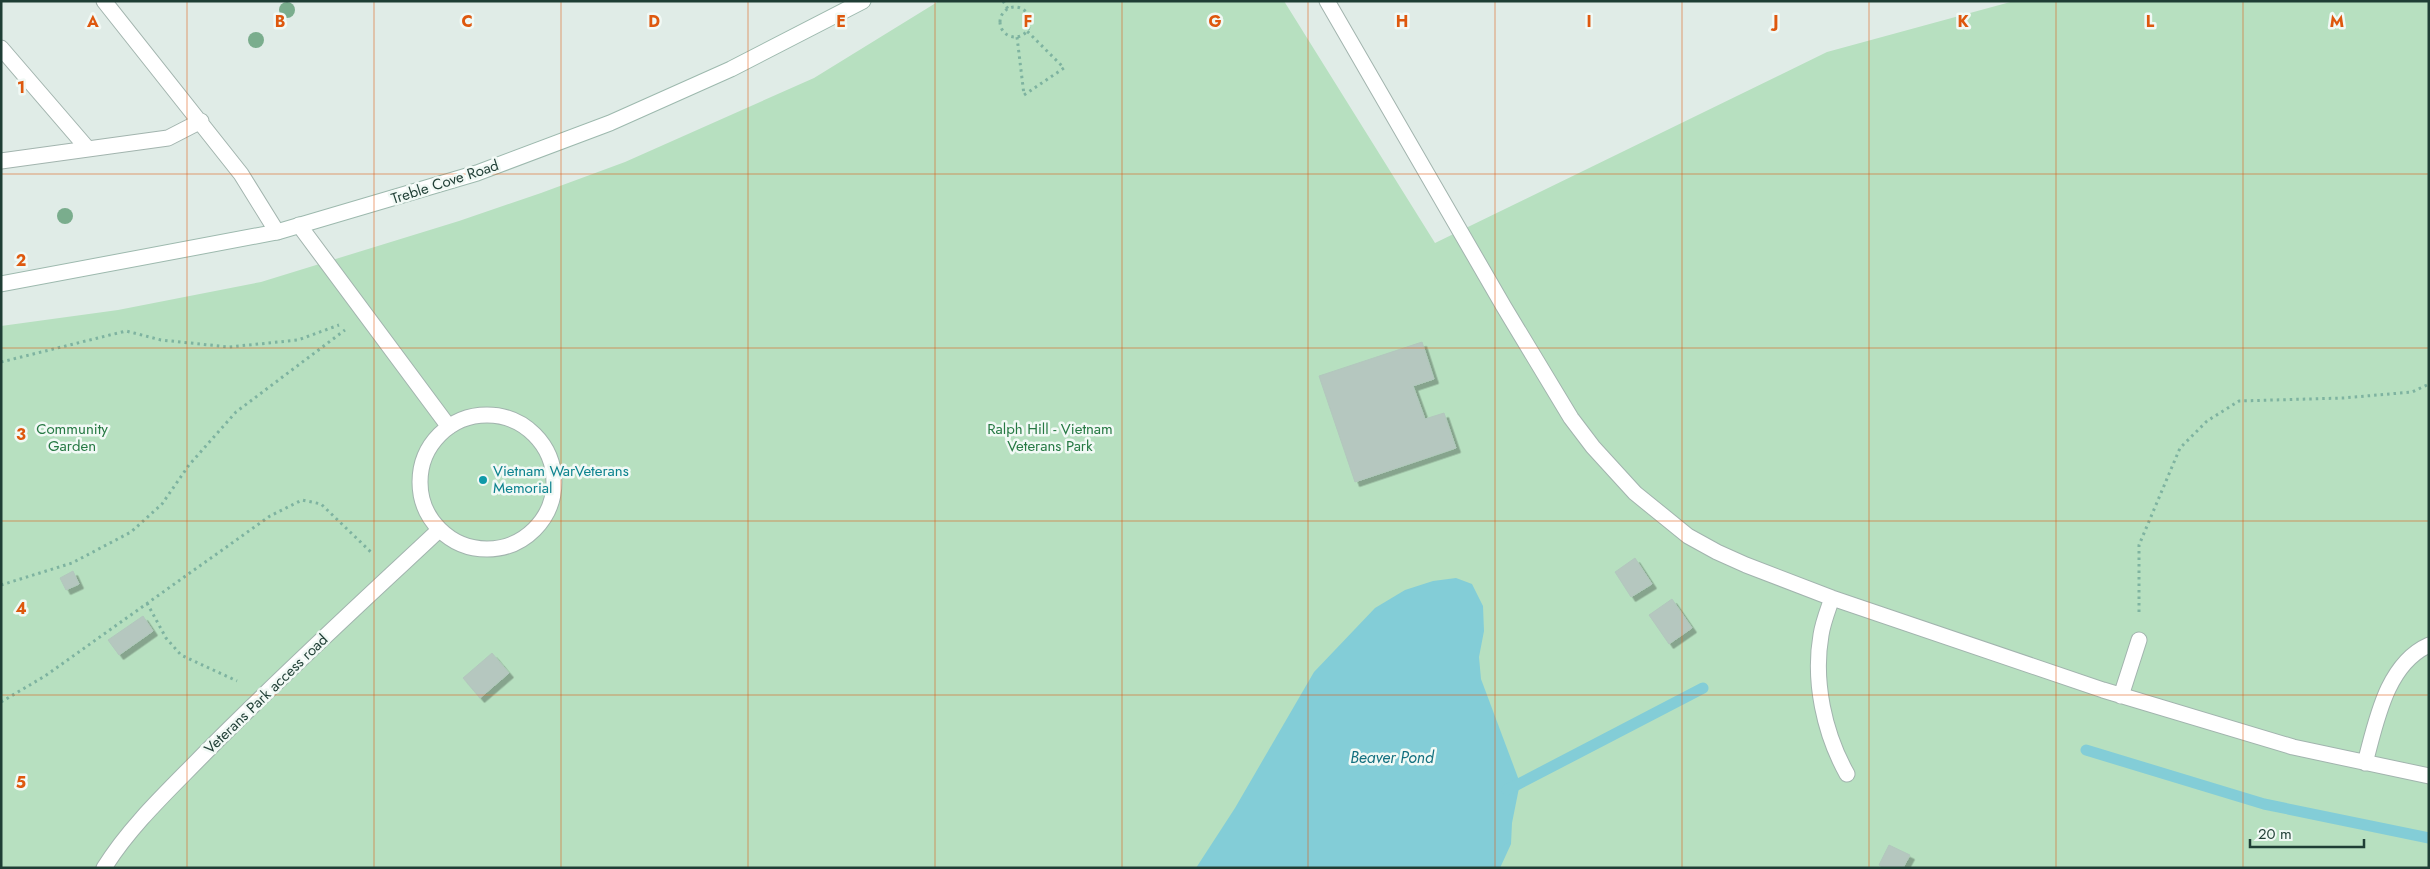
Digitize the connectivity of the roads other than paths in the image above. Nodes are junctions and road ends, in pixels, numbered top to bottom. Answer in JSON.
{"nodes":[{"id":1,"x":104,"y":1,"type":"edge"},
{"id":2,"x":863,"y":1,"type":"edge"},
{"id":3,"x":1326,"y":1,"type":"edge"},
{"id":4,"x":1,"y":48,"type":"edge"},
{"id":5,"x":201,"y":121,"type":"junction"},
{"id":6,"x":88,"y":149,"type":"junction"},
{"id":7,"x":1,"y":161,"type":"edge"},
{"id":8,"x":300,"y":225,"type":"junction"},
{"id":9,"x":277,"y":232,"type":"junction"},
{"id":10,"x":1,"y":284,"type":"edge"},
{"id":11,"x":449,"y":427,"type":"junction"},
{"id":12,"x":440,"y":530,"type":"junction"},
{"id":13,"x":1832,"y":598,"type":"junction"},
{"id":14,"x":2139,"y":640,"type":"road end"},
{"id":15,"x":2429,"y":645,"type":"edge"},
{"id":16,"x":2121,"y":696,"type":"junction"},
{"id":17,"x":2365,"y":763,"type":"junction"},
{"id":18,"x":1848,"y":774,"type":"dead end"},
{"id":19,"x":2429,"y":776,"type":"edge"},
{"id":20,"x":104,"y":868,"type":"edge"}],
"edges":[{"from":1,"to":5,"type":"main road"},
{"from":2,"to":8,"type":"main road","name":"Treble Cove Road"},
{"from":3,"to":13,"type":"main road"},
{"from":4,"to":6,"type":"main road"},
{"from":5,"to":6,"type":"main road"},
{"from":5,"to":9,"type":"main road"},
{"from":6,"to":7,"type":"main road"},
{"from":8,"to":9,"type":"main road","name":"Treble Cove Road"},
{"from":8,"to":11,"type":"main road"},
{"from":9,"to":10,"type":"main road","name":"Treble Cove Road"},
{"from":11,"to":12,"type":"main road"},
{"from":11,"to":12,"type":"main road"},
{"from":12,"to":20,"type":"main road","name":"Veterans Park access road"},
{"from":13,"to":16,"type":"main road"},
{"from":13,"to":18,"type":"main road"},
{"from":14,"to":16,"type":"main road"},
{"from":15,"to":17,"type":"main road"},
{"from":16,"to":17,"type":"main road"},
{"from":17,"to":19,"type":"main road"}]}
